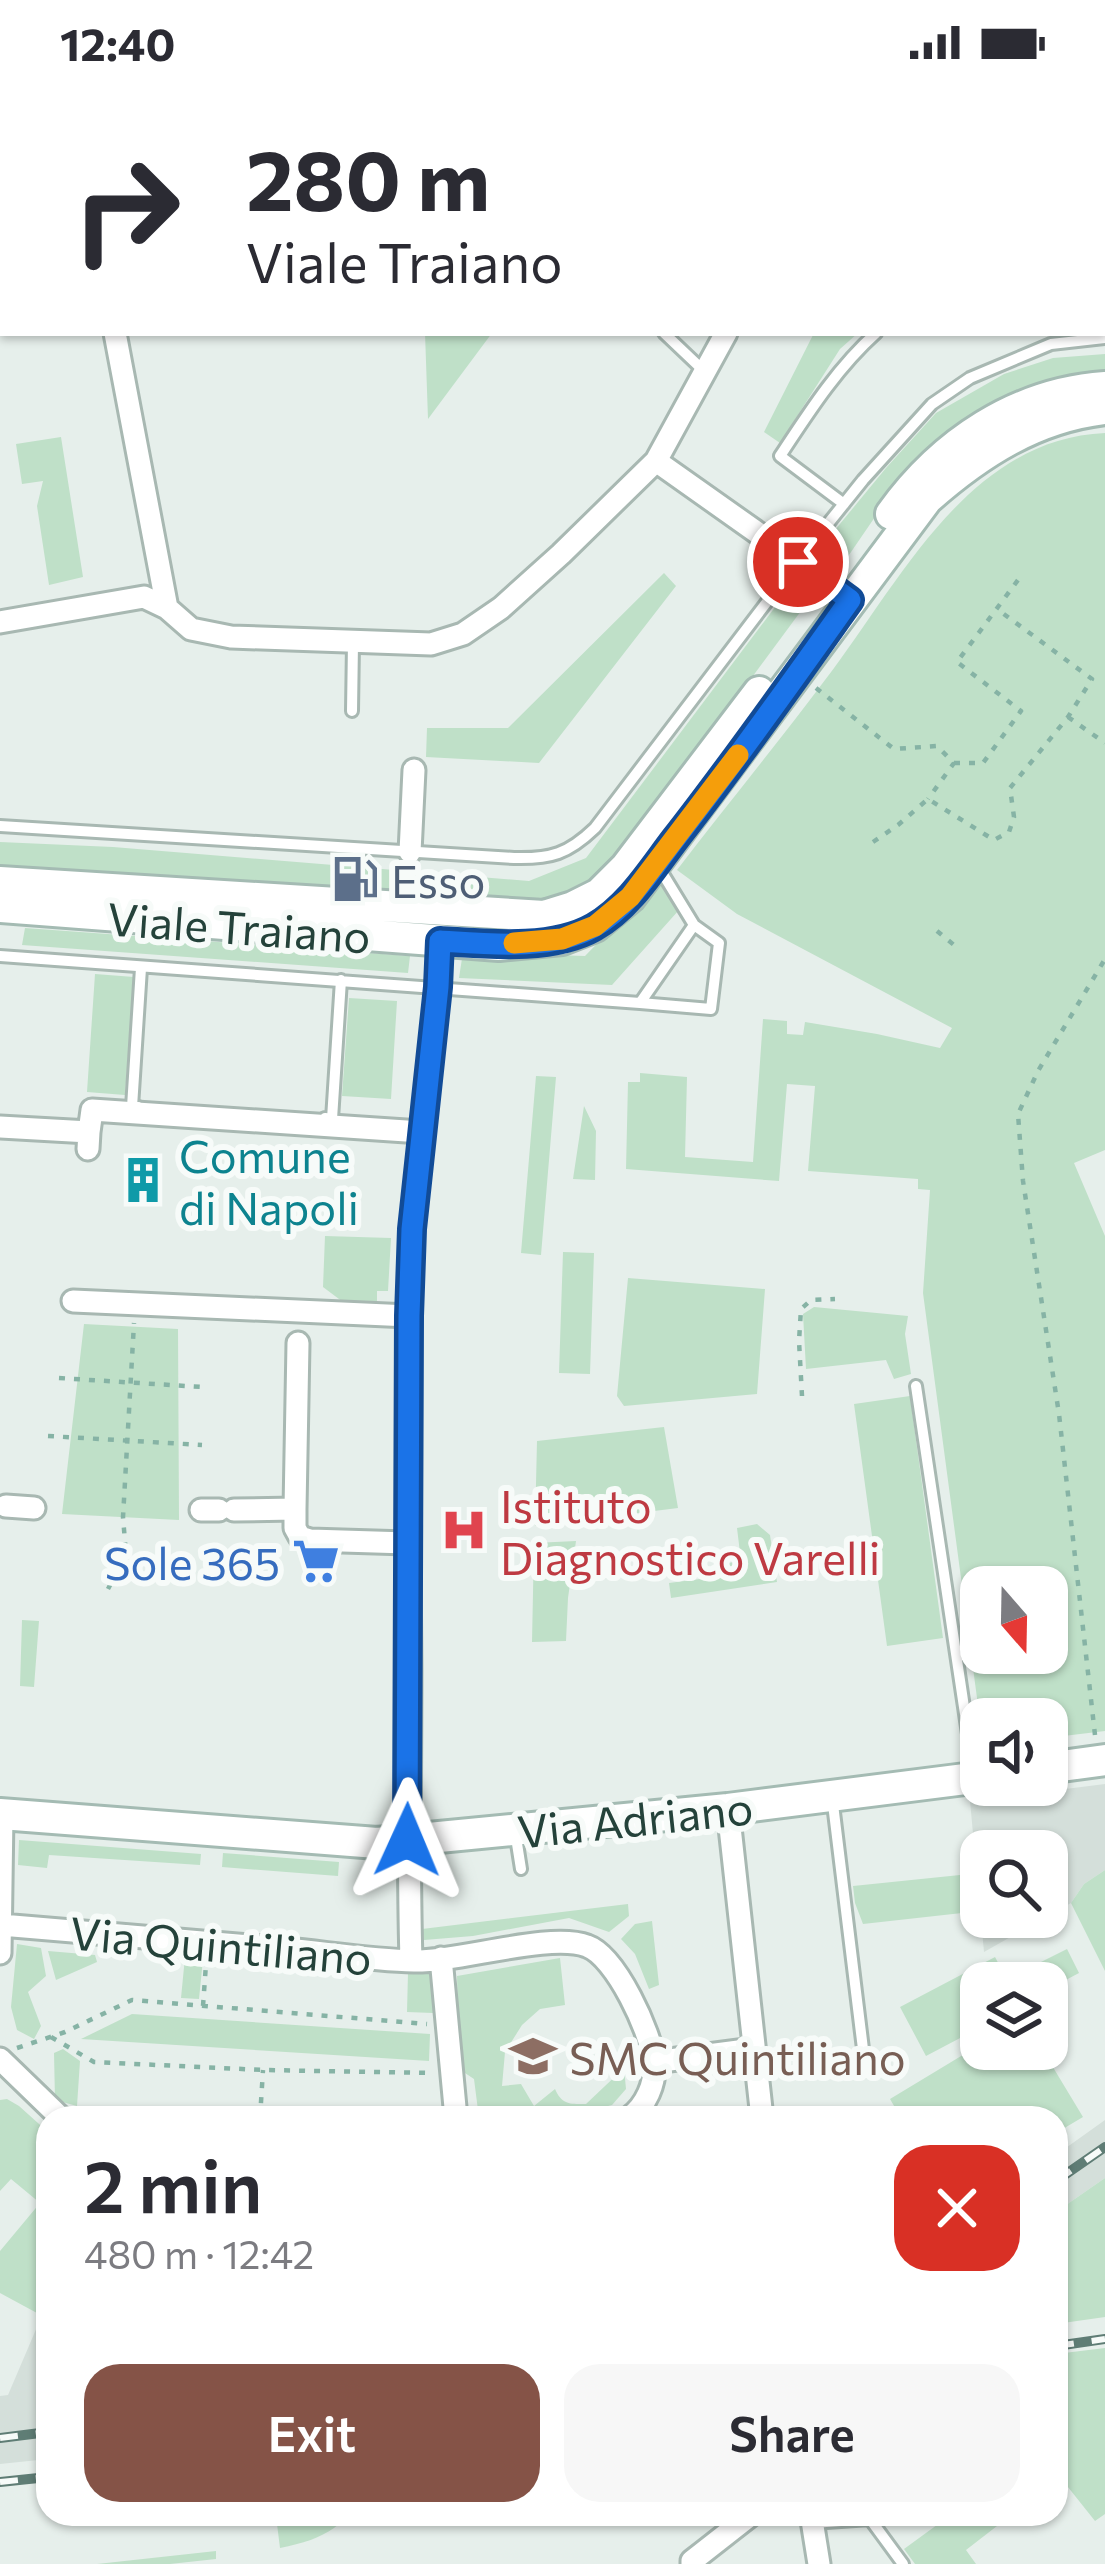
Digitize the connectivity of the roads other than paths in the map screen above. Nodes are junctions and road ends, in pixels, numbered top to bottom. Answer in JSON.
{"nodes":[{"id":1,"x":116,"y":336,"type":"edge"},
{"id":2,"x":667,"y":336,"type":"edge"},
{"id":3,"x":724,"y":336,"type":"edge"},
{"id":4,"x":873,"y":336,"type":"edge"},
{"id":5,"x":1105,"y":338,"type":"edge"},
{"id":6,"x":705,"y":371,"type":"junction"},
{"id":7,"x":1105,"y":387,"type":"edge"},
{"id":8,"x":1105,"y":410,"type":"edge"},
{"id":9,"x":656,"y":461,"type":"junction"},
{"id":10,"x":844,"y":504,"type":"junction"},
{"id":11,"x":798,"y":562,"type":"junction"},
{"id":12,"x":844,"y":594,"type":"junction"},
{"id":13,"x":166,"y":608,"type":"junction"},
{"id":14,"x":0,"y":622,"type":"edge"},
{"id":15,"x":353,"y":642,"type":"junction"},
{"id":16,"x":352,"y":711,"type":"dead end"},
{"id":17,"x":414,"y":770,"type":"dead end"},
{"id":18,"x":0,"y":826,"type":"edge"},
{"id":19,"x":410,"y":852,"type":"junction"},
{"id":20,"x":656,"y":863,"type":"junction"},
{"id":21,"x":0,"y":882,"type":"edge"},
{"id":22,"x":0,"y":904,"type":"edge"},
{"id":23,"x":440,"y":926,"type":"junction"},
{"id":24,"x":694,"y":926,"type":"junction"},
{"id":25,"x":0,"y":956,"type":"edge"},
{"id":26,"x":141,"y":968,"type":"junction"},
{"id":27,"x":341,"y":980,"type":"junction"},
{"id":28,"x":438,"y":987,"type":"junction"},
{"id":29,"x":640,"y":1003,"type":"junction"},
{"id":30,"x":0,"y":1127,"type":"edge"},
{"id":31,"x":421,"y":1132,"type":"junction"},
{"id":32,"x":73,"y":1301,"type":"dead end"},
{"id":33,"x":409,"y":1316,"type":"junction"},
{"id":34,"x":298,"y":1343,"type":"dead end"},
{"id":35,"x":916,"y":1387,"type":"dead end"},
{"id":36,"x":6,"y":1506,"type":"dead end"},
{"id":37,"x":34,"y":1508,"type":"dead end"},
{"id":38,"x":295,"y":1509,"type":"junction"},
{"id":39,"x":218,"y":1510,"type":"dead end"},
{"id":40,"x":407,"y":1543,"type":"junction"},
{"id":41,"x":965,"y":1698,"type":"edge"},
{"id":42,"x":1101,"y":1761,"type":"edge"},
{"id":43,"x":1068,"y":1765,"type":"edge"},
{"id":44,"x":960,"y":1779,"type":"edge"},
{"id":45,"x":832,"y":1796,"type":"junction"},
{"id":46,"x":728,"y":1809,"type":"junction"},
{"id":47,"x":1,"y":1814,"type":"edge"},
{"id":48,"x":515,"y":1831,"type":"junction"},
{"id":49,"x":407,"y":1840,"type":"junction"},
{"id":50,"x":521,"y":1869,"type":"dead end"},
{"id":51,"x":1,"y":1925,"type":"edge"},
{"id":52,"x":0,"y":1953,"type":"edge"},
{"id":53,"x":441,"y":1958,"type":"junction"},
{"id":54,"x":411,"y":1960,"type":"junction"},
{"id":55,"x":754,"y":2049,"type":"junction"},
{"id":56,"x":863,"y":2049,"type":"dead end"},
{"id":57,"x":9,"y":2054,"type":"edge"},
{"id":58,"x":654,"y":2062,"type":"junction"},
{"id":59,"x":51,"y":2106,"type":"edge"},
{"id":60,"x":455,"y":2106,"type":"edge"},
{"id":61,"x":643,"y":2106,"type":"edge"},
{"id":62,"x":761,"y":2106,"type":"edge"},
{"id":63,"x":736,"y":2526,"type":"edge"},
{"id":64,"x":813,"y":2526,"type":"edge"},
{"id":65,"x":875,"y":2526,"type":"edge"},
{"id":66,"x":692,"y":2564,"type":"edge"},
{"id":67,"x":818,"y":2564,"type":"edge"},
{"id":68,"x":903,"y":2564,"type":"edge"}],
"edges":[{"from":1,"to":13,"type":"street"},
{"from":2,"to":6,"type":"lane"},
{"from":3,"to":6,"type":"street"},
{"from":4,"to":10,"type":"lane"},
{"from":5,"to":10,"type":"lane"},
{"from":6,"to":9,"type":"street"},
{"from":7,"to":12,"type":"main road","name":"Viale Traiano"},
{"from":8,"to":12,"type":"main road","name":"Viale Traiano"},
{"from":9,"to":11,"type":"street"},
{"from":9,"to":15,"type":"street"},
{"from":10,"to":11,"type":"lane"},
{"from":11,"to":12,"type":"street"},
{"from":11,"to":19,"type":"lane"},
{"from":12,"to":20,"type":"main road","name":"Viale Traiano"},
{"from":12,"to":23,"type":"main road","name":"Viale Traiano"},
{"from":13,"to":14,"type":"street"},
{"from":13,"to":15,"type":"street"},
{"from":15,"to":16,"type":"lane"},
{"from":17,"to":19,"type":"street"},
{"from":18,"to":19,"type":"lane"},
{"from":20,"to":23,"type":"main road","name":"Viale Traiano"},
{"from":20,"to":24,"type":"lane"},
{"from":21,"to":22,"type":"main road"},
{"from":21,"to":23,"type":"main road","name":"Viale Traiano"},
{"from":22,"to":23,"type":"main road","name":"Viale Traiano"},
{"from":23,"to":28,"type":"street"},
{"from":24,"to":29,"type":"lane"},
{"from":24,"to":29,"type":"lane"},
{"from":25,"to":26,"type":"lane"},
{"from":26,"to":27,"type":"lane"},
{"from":26,"to":27,"type":"lane"},
{"from":27,"to":28,"type":"lane"},
{"from":28,"to":29,"type":"lane"},
{"from":28,"to":31,"type":"street"},
{"from":30,"to":31,"type":"street"},
{"from":31,"to":33,"type":"street"},
{"from":32,"to":33,"type":"street"},
{"from":33,"to":40,"type":"street"},
{"from":34,"to":38,"type":"street"},
{"from":35,"to":41,"type":"lane"},
{"from":36,"to":37,"type":"street"},
{"from":38,"to":39,"type":"street"},
{"from":38,"to":40,"type":"street"},
{"from":40,"to":49,"type":"street"},
{"from":42,"to":43,"type":"main road"},
{"from":44,"to":45,"type":"main road","name":"Via Adriano"},
{"from":45,"to":46,"type":"main road","name":"Via Adriano"},
{"from":45,"to":56,"type":"lane"},
{"from":46,"to":48,"type":"main road","name":"Via Adriano"},
{"from":46,"to":55,"type":"street"},
{"from":47,"to":49,"type":"main road","name":"Via Adriano"},
{"from":47,"to":51,"type":"street"},
{"from":48,"to":49,"type":"main road","name":"Via Adriano"},
{"from":48,"to":50,"type":"lane"},
{"from":49,"to":54,"type":"street"},
{"from":51,"to":52,"type":"street"},
{"from":51,"to":54,"type":"street","name":"Via Quintiliano"},
{"from":53,"to":54,"type":"street","name":"Via Quintiliano"},
{"from":53,"to":58,"type":"street","name":"Via Quintiliano"},
{"from":53,"to":60,"type":"street"},
{"from":55,"to":58,"type":"street"},
{"from":55,"to":62,"type":"street"},
{"from":57,"to":59,"type":"street"},
{"from":58,"to":61,"type":"street"},
{"from":63,"to":66,"type":"street"},
{"from":64,"to":67,"type":"street"},
{"from":65,"to":68,"type":"lane"}]}
